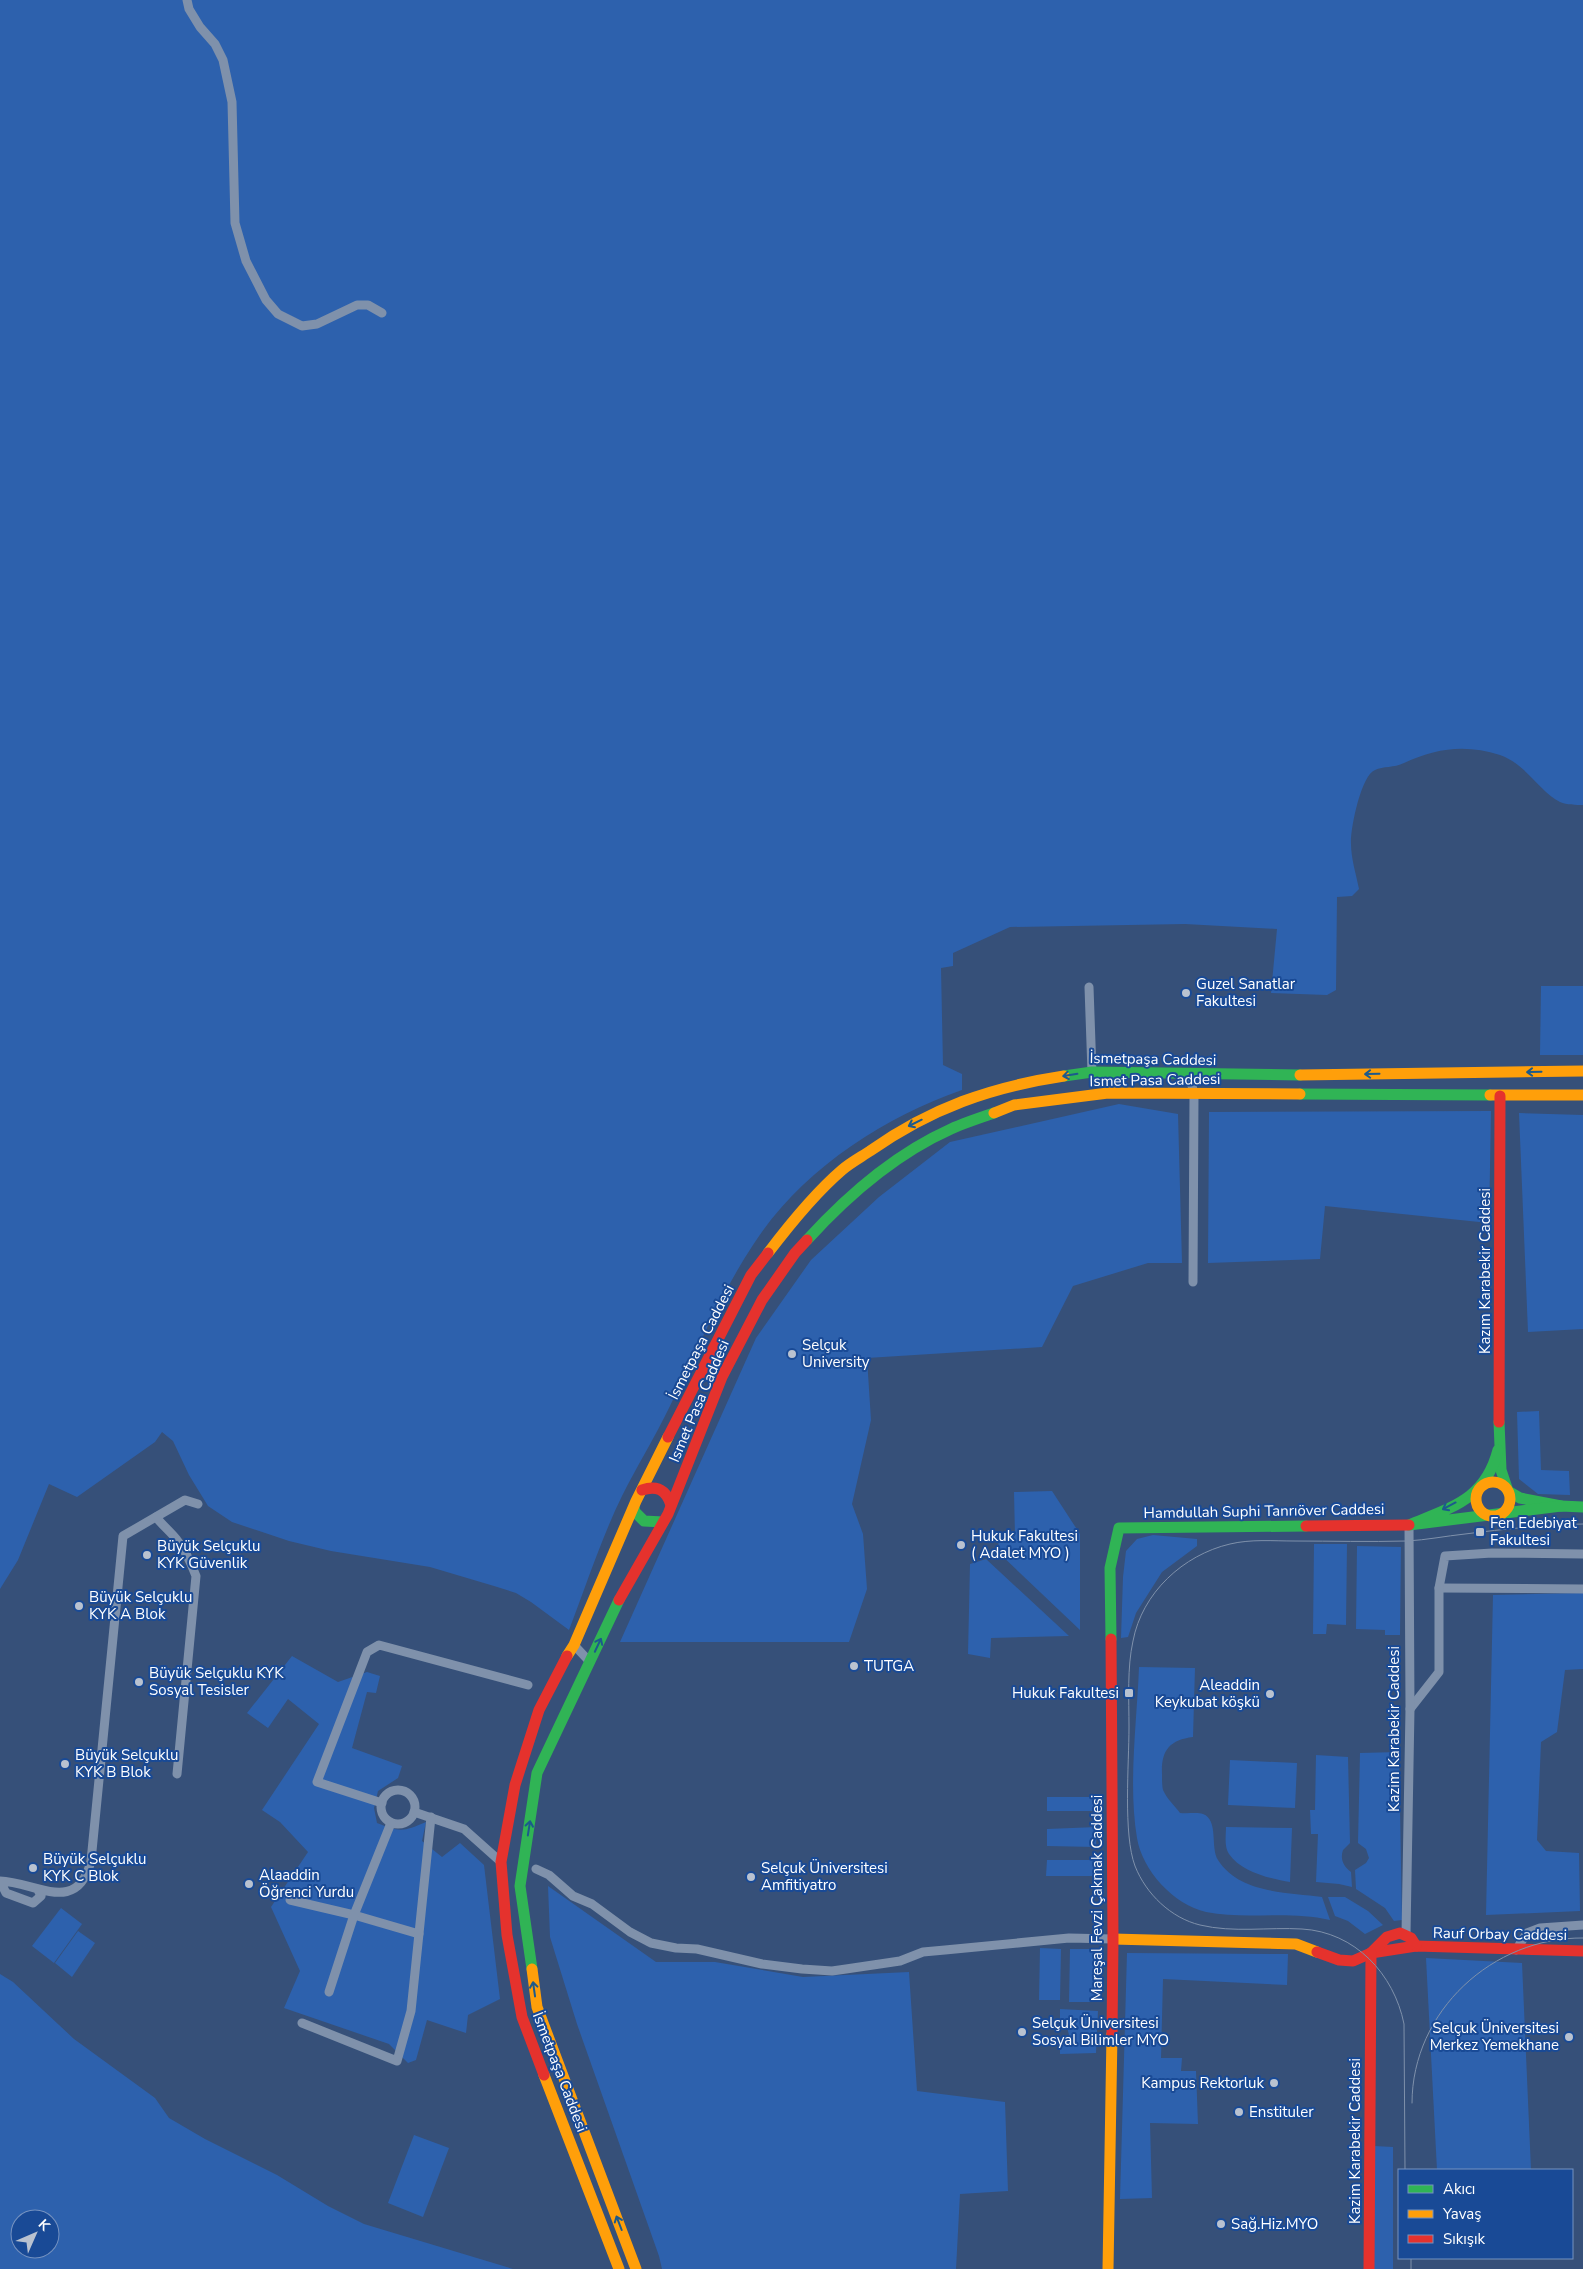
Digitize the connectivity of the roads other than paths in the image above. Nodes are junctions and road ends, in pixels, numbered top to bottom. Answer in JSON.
{"nodes":[{"id":1,"x":187,"y":0,"type":"edge"},
{"id":2,"x":382,"y":313,"type":"dead end"},
{"id":3,"x":1089,"y":987,"type":"dead end"},
{"id":4,"x":1583,"y":1071,"type":"edge"},
{"id":5,"x":1092,"y":1072,"type":"junction"},
{"id":6,"x":1189,"y":1074,"type":"junction"},
{"id":7,"x":1194,"y":1094,"type":"junction"},
{"id":8,"x":1583,"y":1095,"type":"edge"},
{"id":9,"x":1500,"y":1096,"type":"junction"},
{"id":10,"x":1193,"y":1282,"type":"dead end"},
{"id":11,"x":1499,"y":1445,"type":"junction"},
{"id":12,"x":1480,"y":1488,"type":"junction"},
{"id":13,"x":642,"y":1490,"type":"junction"},
{"id":14,"x":1508,"y":1491,"type":"junction"},
{"id":15,"x":198,"y":1504,"type":"dead end"},
{"id":16,"x":671,"y":1505,"type":"junction"},
{"id":17,"x":1561,"y":1506,"type":"junction"},
{"id":18,"x":634,"y":1507,"type":"junction"},
{"id":19,"x":1583,"y":1507,"type":"edge"},
{"id":20,"x":1495,"y":1516,"type":"junction"},
{"id":21,"x":156,"y":1517,"type":"junction"},
{"id":22,"x":663,"y":1522,"type":"junction"},
{"id":23,"x":1409,"y":1525,"type":"junction"},
{"id":24,"x":1119,"y":1528,"type":"joint"},
{"id":25,"x":1583,"y":1554,"type":"edge"},
{"id":26,"x":1439,"y":1588,"type":"junction"},
{"id":27,"x":1583,"y":1588,"type":"edge"},
{"id":28,"x":574,"y":1645,"type":"junction"},
{"id":29,"x":590,"y":1662,"type":"junction"},
{"id":30,"x":528,"y":1685,"type":"dead end"},
{"id":31,"x":1410,"y":1709,"type":"junction"},
{"id":32,"x":177,"y":1774,"type":"dead end"},
{"id":33,"x":382,"y":1803,"type":"junction"},
{"id":34,"x":414,"y":1812,"type":"junction"},
{"id":35,"x":431,"y":1816,"type":"junction"},
{"id":36,"x":391,"y":1822,"type":"junction"},
{"id":37,"x":500,"y":1862,"type":"junction"},
{"id":38,"x":536,"y":1869,"type":"dead end"},
{"id":39,"x":38,"y":1890,"type":"dead end"},
{"id":40,"x":290,"y":1900,"type":"dead end"},
{"id":41,"x":354,"y":1915,"type":"junction"},
{"id":42,"x":1583,"y":1925,"type":"edge"},
{"id":43,"x":419,"y":1934,"type":"junction"},
{"id":44,"x":1406,"y":1934,"type":"junction"},
{"id":45,"x":1113,"y":1939,"type":"junction"},
{"id":46,"x":1416,"y":1946,"type":"junction"},
{"id":47,"x":1516,"y":1950,"type":"junction"},
{"id":48,"x":1583,"y":1950,"type":"edge"},
{"id":49,"x":1371,"y":1954,"type":"junction"},
{"id":50,"x":329,"y":1992,"type":"dead end"},
{"id":51,"x":302,"y":2023,"type":"dead end"},
{"id":52,"x":619,"y":2269,"type":"edge"},
{"id":53,"x":636,"y":2269,"type":"edge"},
{"id":54,"x":1108,"y":2269,"type":"edge"},
{"id":55,"x":1369,"y":2269,"type":"edge"}],
"edges":[{"from":1,"to":2,"type":"street"},
{"from":3,"to":5,"type":"street"},
{"from":4,"to":6,"type":"main road","name":"İsmetpaşa Caddesi","one_way":true},
{"from":5,"to":6,"type":"main road","name":"İsmetpaşa Caddesi"},
{"from":5,"to":13,"type":"main road","name":"İsmetpaşa Caddesi","one_way":true},
{"from":6,"to":7,"type":"street"},
{"from":7,"to":9,"type":"main road","name":"Ismet Pasa Caddesi"},
{"from":7,"to":10,"type":"street"},
{"from":7,"to":16,"type":"main road","name":"Ismet Pasa Caddesi"},
{"from":8,"to":9,"type":"main road","name":"Ismet Pasa Caddesi"},
{"from":9,"to":11,"type":"main road","name":"Kazım Karabekir Caddesi"},
{"from":11,"to":12,"type":"main road"},
{"from":11,"to":14,"type":"main road"},
{"from":12,"to":14,"type":"main road"},
{"from":12,"to":20,"type":"main road"},
{"from":12,"to":23,"type":"main road","one_way":true},
{"from":13,"to":16,"type":"main road"},
{"from":13,"to":18,"type":"main road","name":"İsmetpaşa Caddesi"},
{"from":14,"to":17,"type":"main road"},
{"from":14,"to":20,"type":"main road"},
{"from":15,"to":21,"type":"street"},
{"from":16,"to":22,"type":"main road","name":"Ismet Pasa Caddesi"},
{"from":17,"to":19,"type":"main road"},
{"from":17,"to":20,"type":"main road","name":"Hamdullah Suphi Tanrıöver Caddesi"},
{"from":18,"to":22,"type":"main road"},
{"from":18,"to":28,"type":"main road","name":"İsmetpaşa Caddesi"},
{"from":20,"to":23,"type":"main road","name":"Hamdullah Suphi Tanrıöver Caddesi"},
{"from":21,"to":32,"type":"street"},
{"from":21,"to":39,"type":"street"},
{"from":29,"to":22,"type":"main road","name":"Ismet Pasa Caddesi","one_way":true},
{"from":23,"to":24,"type":"main road","name":"Hamdullah Suphi Tanrıöver Caddesi"},
{"from":23,"to":31,"type":"street","name":"Kazim Karabekir Caddesi"},
{"from":24,"to":45,"type":"main road","name":"Mareşal Fevzi Çakmak Caddesi"},
{"from":25,"to":26,"type":"street"},
{"from":26,"to":27,"type":"street"},
{"from":26,"to":31,"type":"street"},
{"from":28,"to":29,"type":"street"},
{"from":28,"to":37,"type":"main road","name":"İsmetpaşa Caddesi"},
{"from":53,"to":29,"type":"main road","name":"Ismet Pasa Caddesi","one_way":true},
{"from":30,"to":33,"type":"street"},
{"from":31,"to":44,"type":"street","name":"Kazim Karabekir Caddesi"},
{"from":33,"to":34,"type":"street"},
{"from":33,"to":36,"type":"street"},
{"from":34,"to":35,"type":"street"},
{"from":34,"to":36,"type":"street"},
{"from":35,"to":37,"type":"street"},
{"from":35,"to":43,"type":"street"},
{"from":36,"to":41,"type":"street"},
{"from":37,"to":52,"type":"main road","name":"İsmetpaşa Caddesi"},
{"from":38,"to":45,"type":"street"},
{"from":40,"to":41,"type":"street"},
{"from":41,"to":43,"type":"street"},
{"from":41,"to":50,"type":"street"},
{"from":42,"to":47,"type":"street"},
{"from":43,"to":51,"type":"street"},
{"from":44,"to":46,"type":"main road","name":"Rauf Orbay Caddesi"},
{"from":44,"to":49,"type":"main road"},
{"from":45,"to":49,"type":"main road"},
{"from":45,"to":54,"type":"main road","name":"Mareşal Fevzi Çakmak Caddesi"},
{"from":46,"to":47,"type":"main road","name":"Rauf Orbay Caddesi"},
{"from":46,"to":49,"type":"main road"},
{"from":47,"to":48,"type":"main road","name":"Rauf Orbay Caddesi"},
{"from":49,"to":55,"type":"main road","name":"Kazim Karabekir Caddesi"}]}
